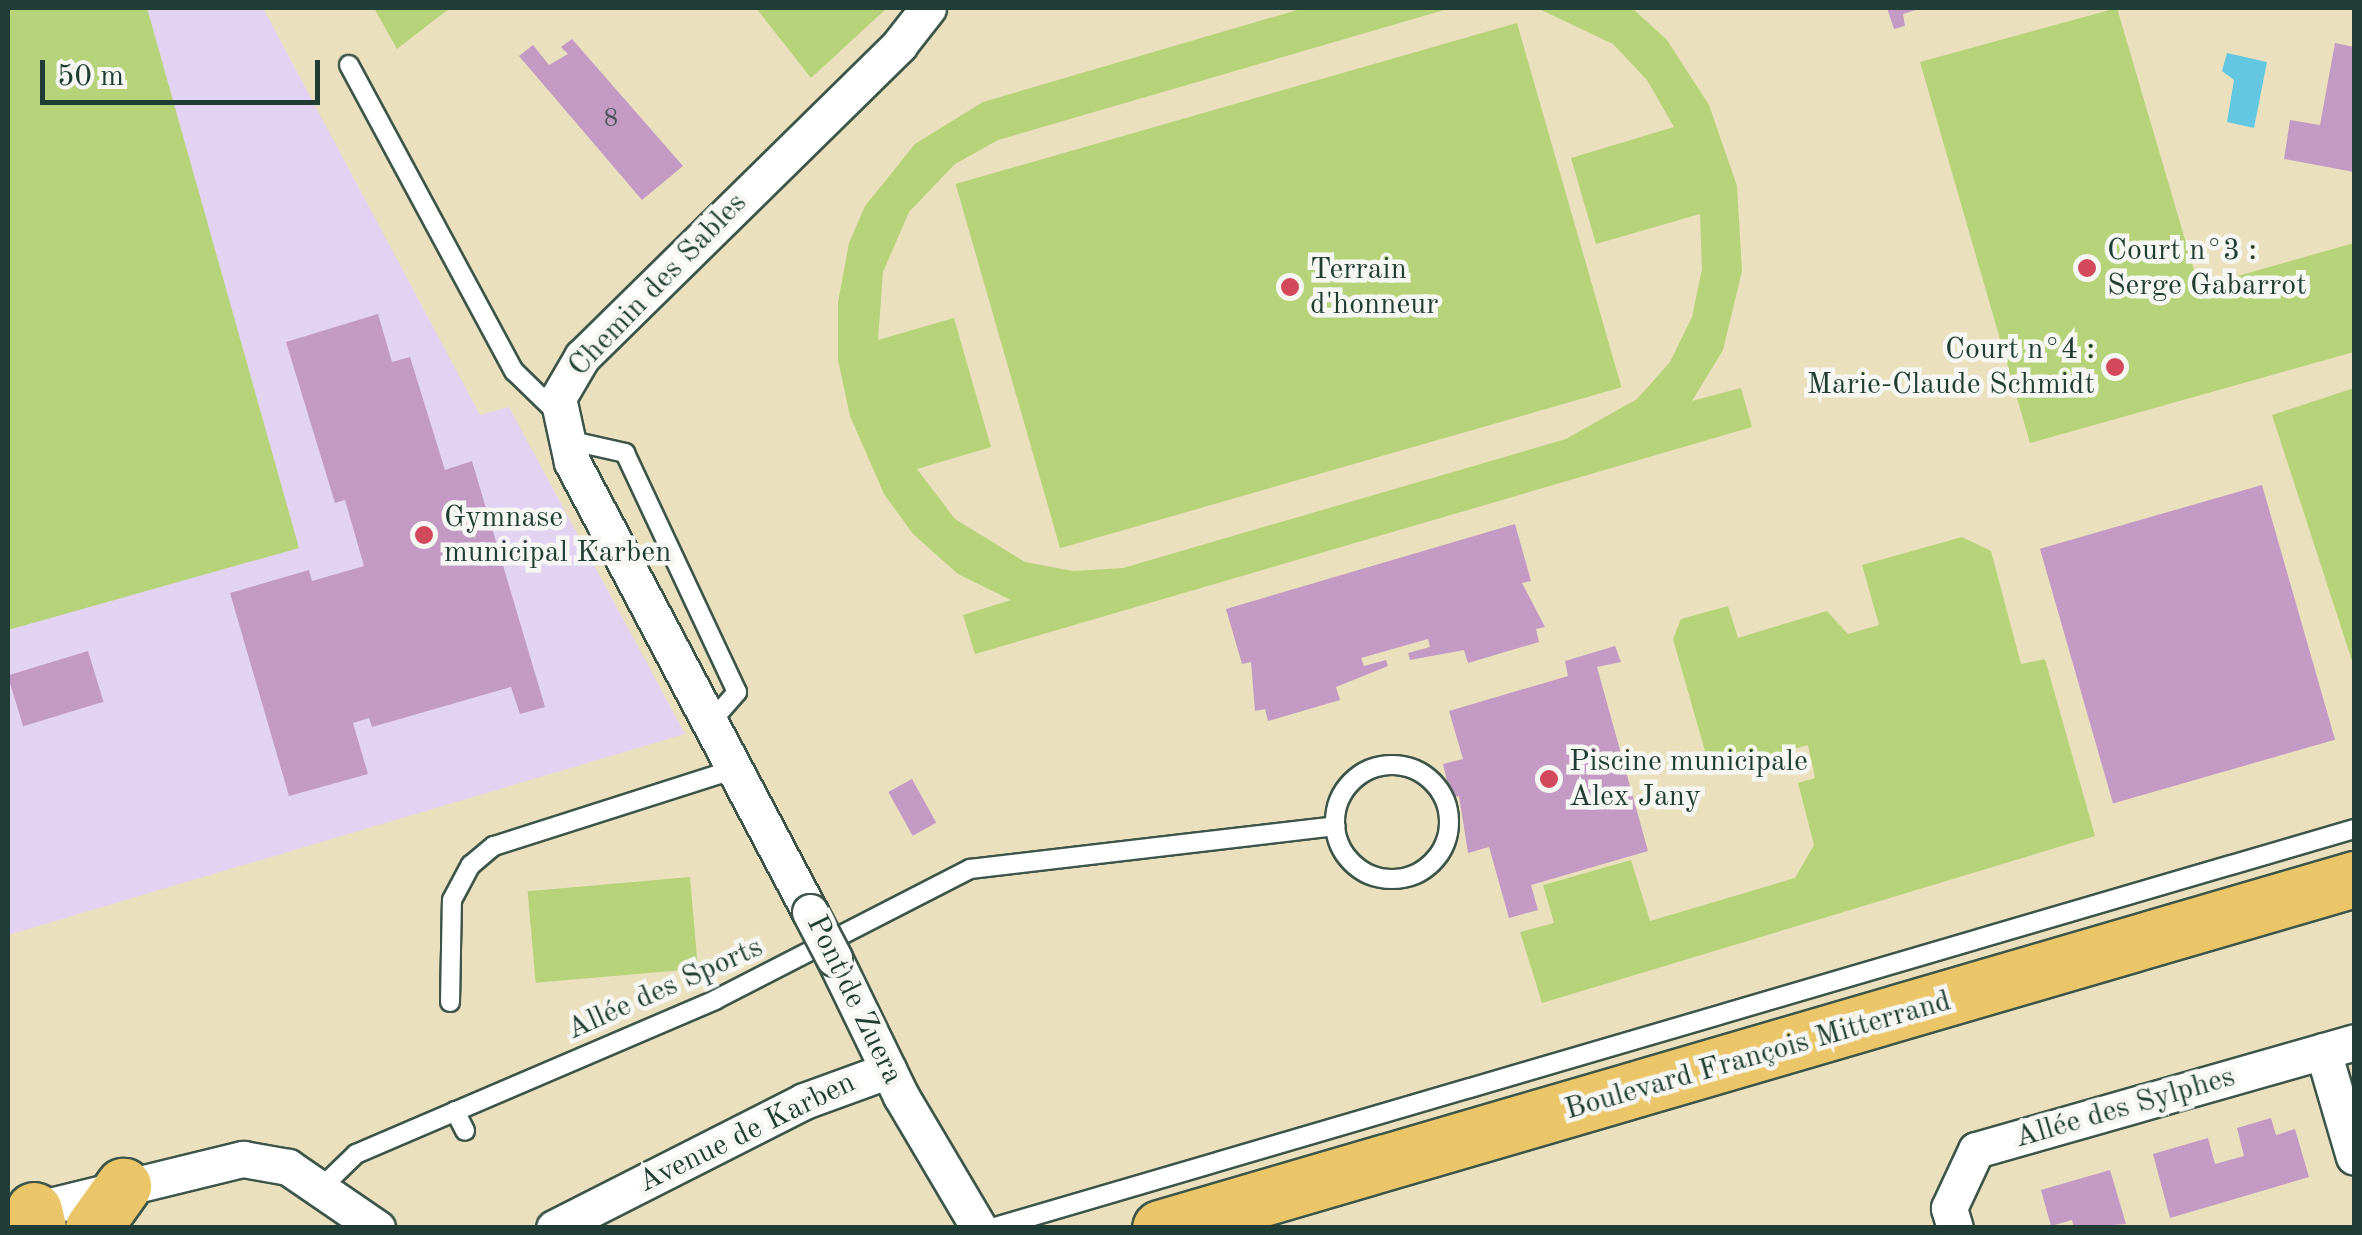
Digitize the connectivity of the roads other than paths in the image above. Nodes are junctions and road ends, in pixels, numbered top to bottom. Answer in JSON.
{"nodes":[{"id":1,"x":928,"y":8,"type":"edge"},
{"id":2,"x":349,"y":65,"type":"dead end"},
{"id":3,"x":560,"y":426,"type":"junction"},
{"id":4,"x":713,"y":720,"type":"junction"},
{"id":5,"x":739,"y":768,"type":"junction"},
{"id":6,"x":1335,"y":826,"type":"junction"},
{"id":7,"x":2354,"y":829,"type":"edge"},
{"id":8,"x":2354,"y":879,"type":"edge"},
{"id":9,"x":450,"y":1002,"type":"dead end"},
{"id":10,"x":2339,"y":1047,"type":"edge"},
{"id":11,"x":895,"y":1083,"type":"junction"},
{"id":12,"x":456,"y":1111,"type":"junction"},
{"id":13,"x":466,"y":1131,"type":"dead end"},
{"id":14,"x":2354,"y":1157,"type":"edge"},
{"id":15,"x":324,"y":1186,"type":"junction"},
{"id":16,"x":108,"y":1207,"type":"edge"},
{"id":17,"x":26,"y":1218,"type":"edge"},
{"id":18,"x":377,"y":1228,"type":"edge"},
{"id":19,"x":554,"y":1228,"type":"edge"},
{"id":20,"x":979,"y":1228,"type":"edge"},
{"id":21,"x":992,"y":1228,"type":"edge"},
{"id":22,"x":1160,"y":1228,"type":"edge"},
{"id":23,"x":1955,"y":1228,"type":"edge"}],
"edges":[{"from":1,"to":3,"type":"street","name":"Chemin des Sables"},
{"from":2,"to":3,"type":"lane"},
{"from":3,"to":4,"type":"street"},
{"from":3,"to":4,"type":"lane"},
{"from":4,"to":5,"type":"street"},
{"from":5,"to":9,"type":"lane"},
{"from":5,"to":11,"type":"street","name":"Pont de Zuera","bridge":true},
{"from":6,"to":6,"type":"lane"},
{"from":6,"to":12,"type":"lane","name":"Allée des Sports"},
{"from":7,"to":21,"type":"lane"},
{"from":8,"to":22,"type":"main road","name":"Boulevard François Mitterrand"},
{"from":10,"to":14,"type":"street"},
{"from":10,"to":23,"type":"street","name":"Allée des Sylphes"},
{"from":11,"to":19,"type":"street","name":"Avenue de Karben"},
{"from":11,"to":20,"type":"street","name":"Pont de Zuera"},
{"from":12,"to":13,"type":"lane"},
{"from":12,"to":15,"type":"lane","name":"Allée des Sports"},
{"from":15,"to":16,"type":"street"},
{"from":15,"to":18,"type":"street"},
{"from":16,"to":17,"type":"street"}]}
